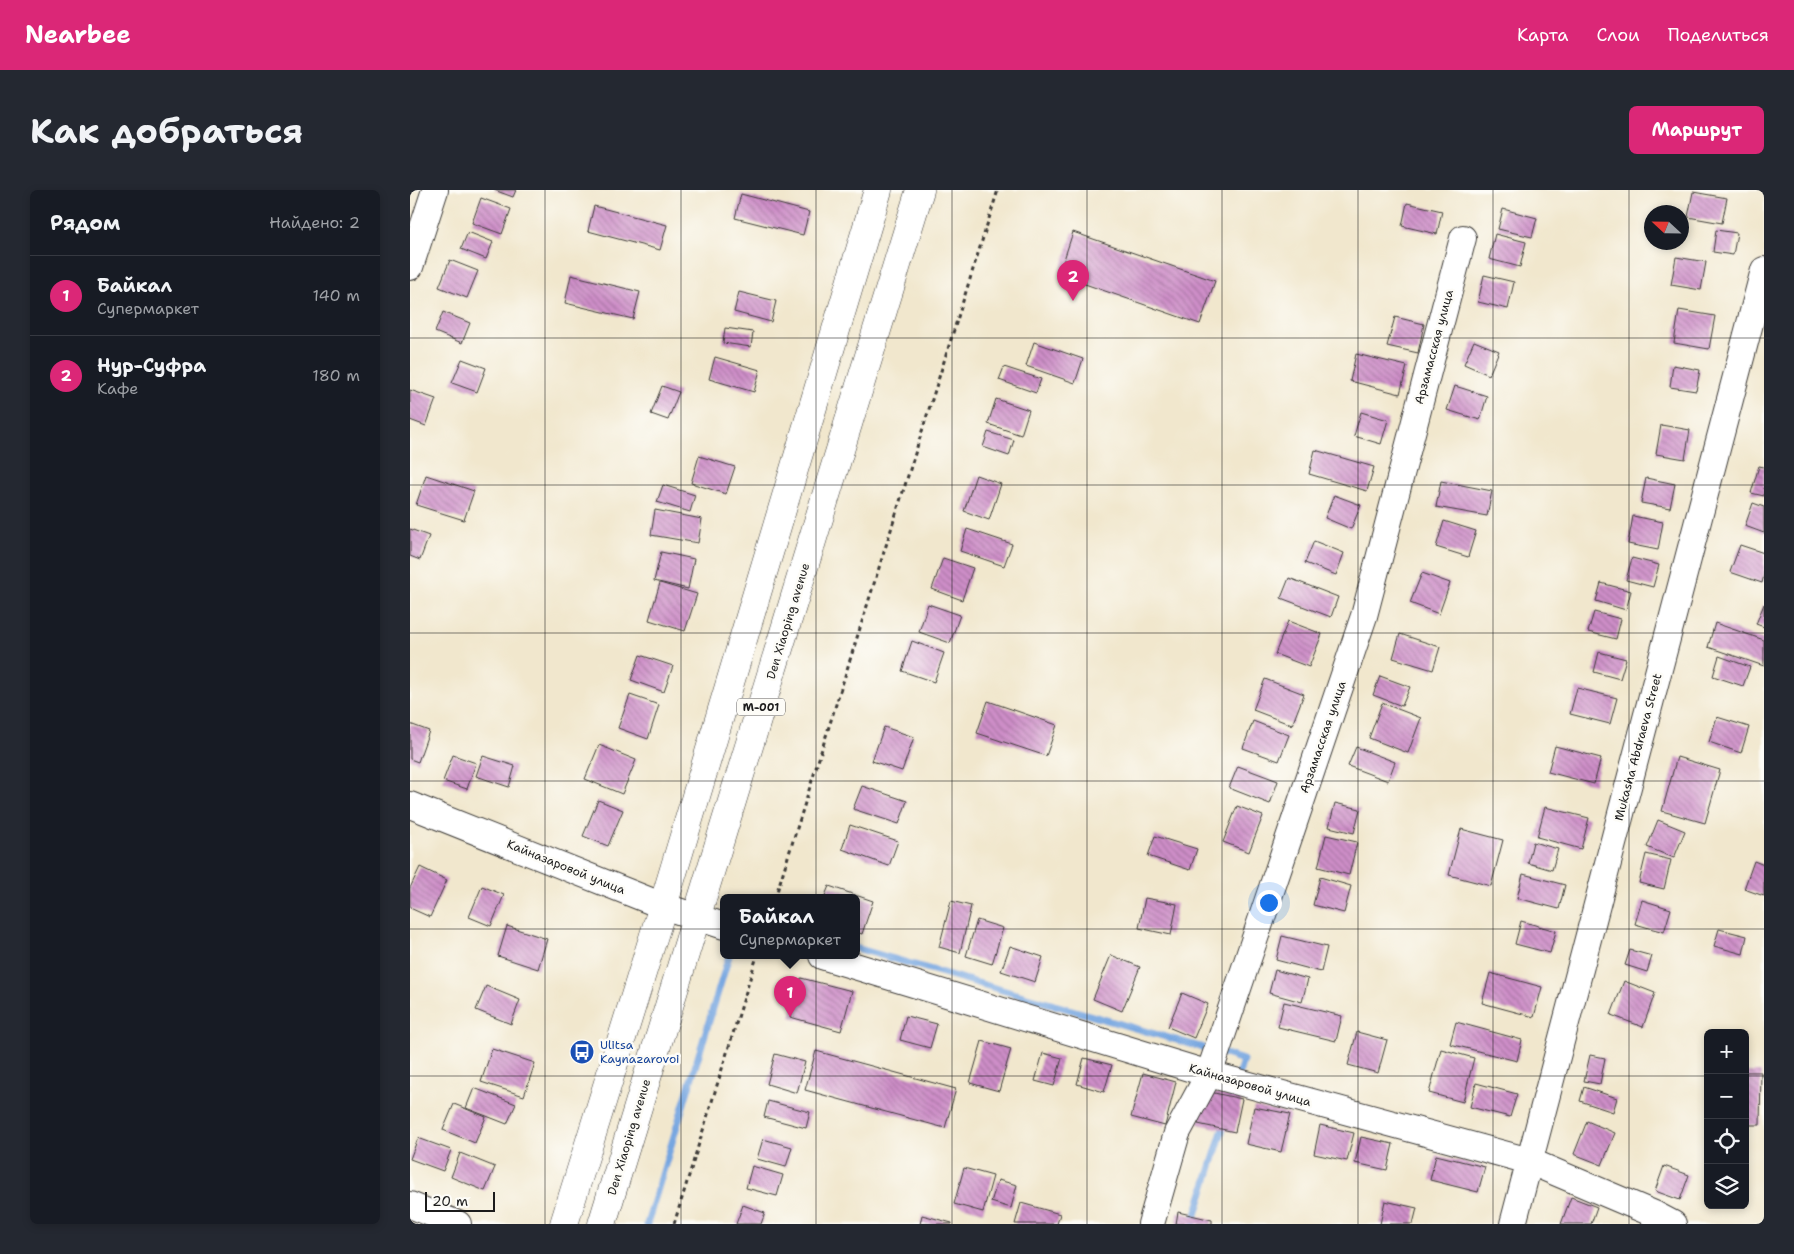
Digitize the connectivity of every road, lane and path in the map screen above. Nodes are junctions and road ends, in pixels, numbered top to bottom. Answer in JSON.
{"nodes":[{"id":1,"x":878,"y":190,"type":"edge"},
{"id":2,"x":920,"y":190,"type":"edge"},
{"id":3,"x":998,"y":190,"type":"edge"},
{"id":4,"x":425,"y":201,"type":"edge"},
{"id":5,"x":1462,"y":238,"type":"dead end"},
{"id":6,"x":410,"y":267,"type":"edge"},
{"id":7,"x":1764,"y":270,"type":"edge"},
{"id":8,"x":410,"y":804,"type":"edge"},
{"id":9,"x":776,"y":894,"type":"edge"},
{"id":10,"x":663,"y":906,"type":"junction"},
{"id":11,"x":696,"y":918,"type":"junction"},
{"id":12,"x":720,"y":925,"type":"edge"},
{"id":13,"x":756,"y":959,"type":"edge"},
{"id":14,"x":832,"y":959,"type":"edge"},
{"id":15,"x":1209,"y":1074,"type":"junction"},
{"id":16,"x":1529,"y":1161,"type":"junction"},
{"id":17,"x":410,"y":1205,"type":"edge"},
{"id":18,"x":458,"y":1224,"type":"edge"},
{"id":19,"x":564,"y":1224,"type":"edge"},
{"id":20,"x":602,"y":1224,"type":"edge"},
{"id":21,"x":674,"y":1224,"type":"edge"},
{"id":22,"x":1151,"y":1224,"type":"edge"},
{"id":23,"x":1513,"y":1224,"type":"edge"},
{"id":24,"x":1673,"y":1224,"type":"edge"}],
"edges":[{"from":1,"to":10,"type":"main road","number":"M-001"},
{"from":2,"to":11,"type":"main road","name":"Den Xiaoping avenue","number":"M-001"},
{"from":3,"to":9,"type":"path"},
{"from":4,"to":6,"type":"street"},
{"from":5,"to":15,"type":"street","name":"Арзамасская улица"},
{"from":7,"to":16,"type":"street","name":"Mukasha Abdraeva Street"},
{"from":8,"to":10,"type":"street","name":"Кайназаровой улица"},
{"from":10,"to":11,"type":"street","name":"Кайназаровой улица"},
{"from":10,"to":19,"type":"main road","number":"M-001"},
{"from":11,"to":12,"type":"street","name":"Кайназаровой улица"},
{"from":11,"to":20,"type":"main road","name":"Den Xiaoping avenue","number":"M-001"},
{"from":13,"to":21,"type":"path"},
{"from":14,"to":15,"type":"street","name":"Кайназаровой улица"},
{"from":15,"to":16,"type":"street","name":"Кайназаровой улица"},
{"from":15,"to":22,"type":"street","name":"Арзамасская улица"},
{"from":16,"to":23,"type":"street","name":"Mukasha Abdraeva Street"},
{"from":16,"to":24,"type":"street","name":"Кайназаровой улица"},
{"from":17,"to":18,"type":"street"}]}
